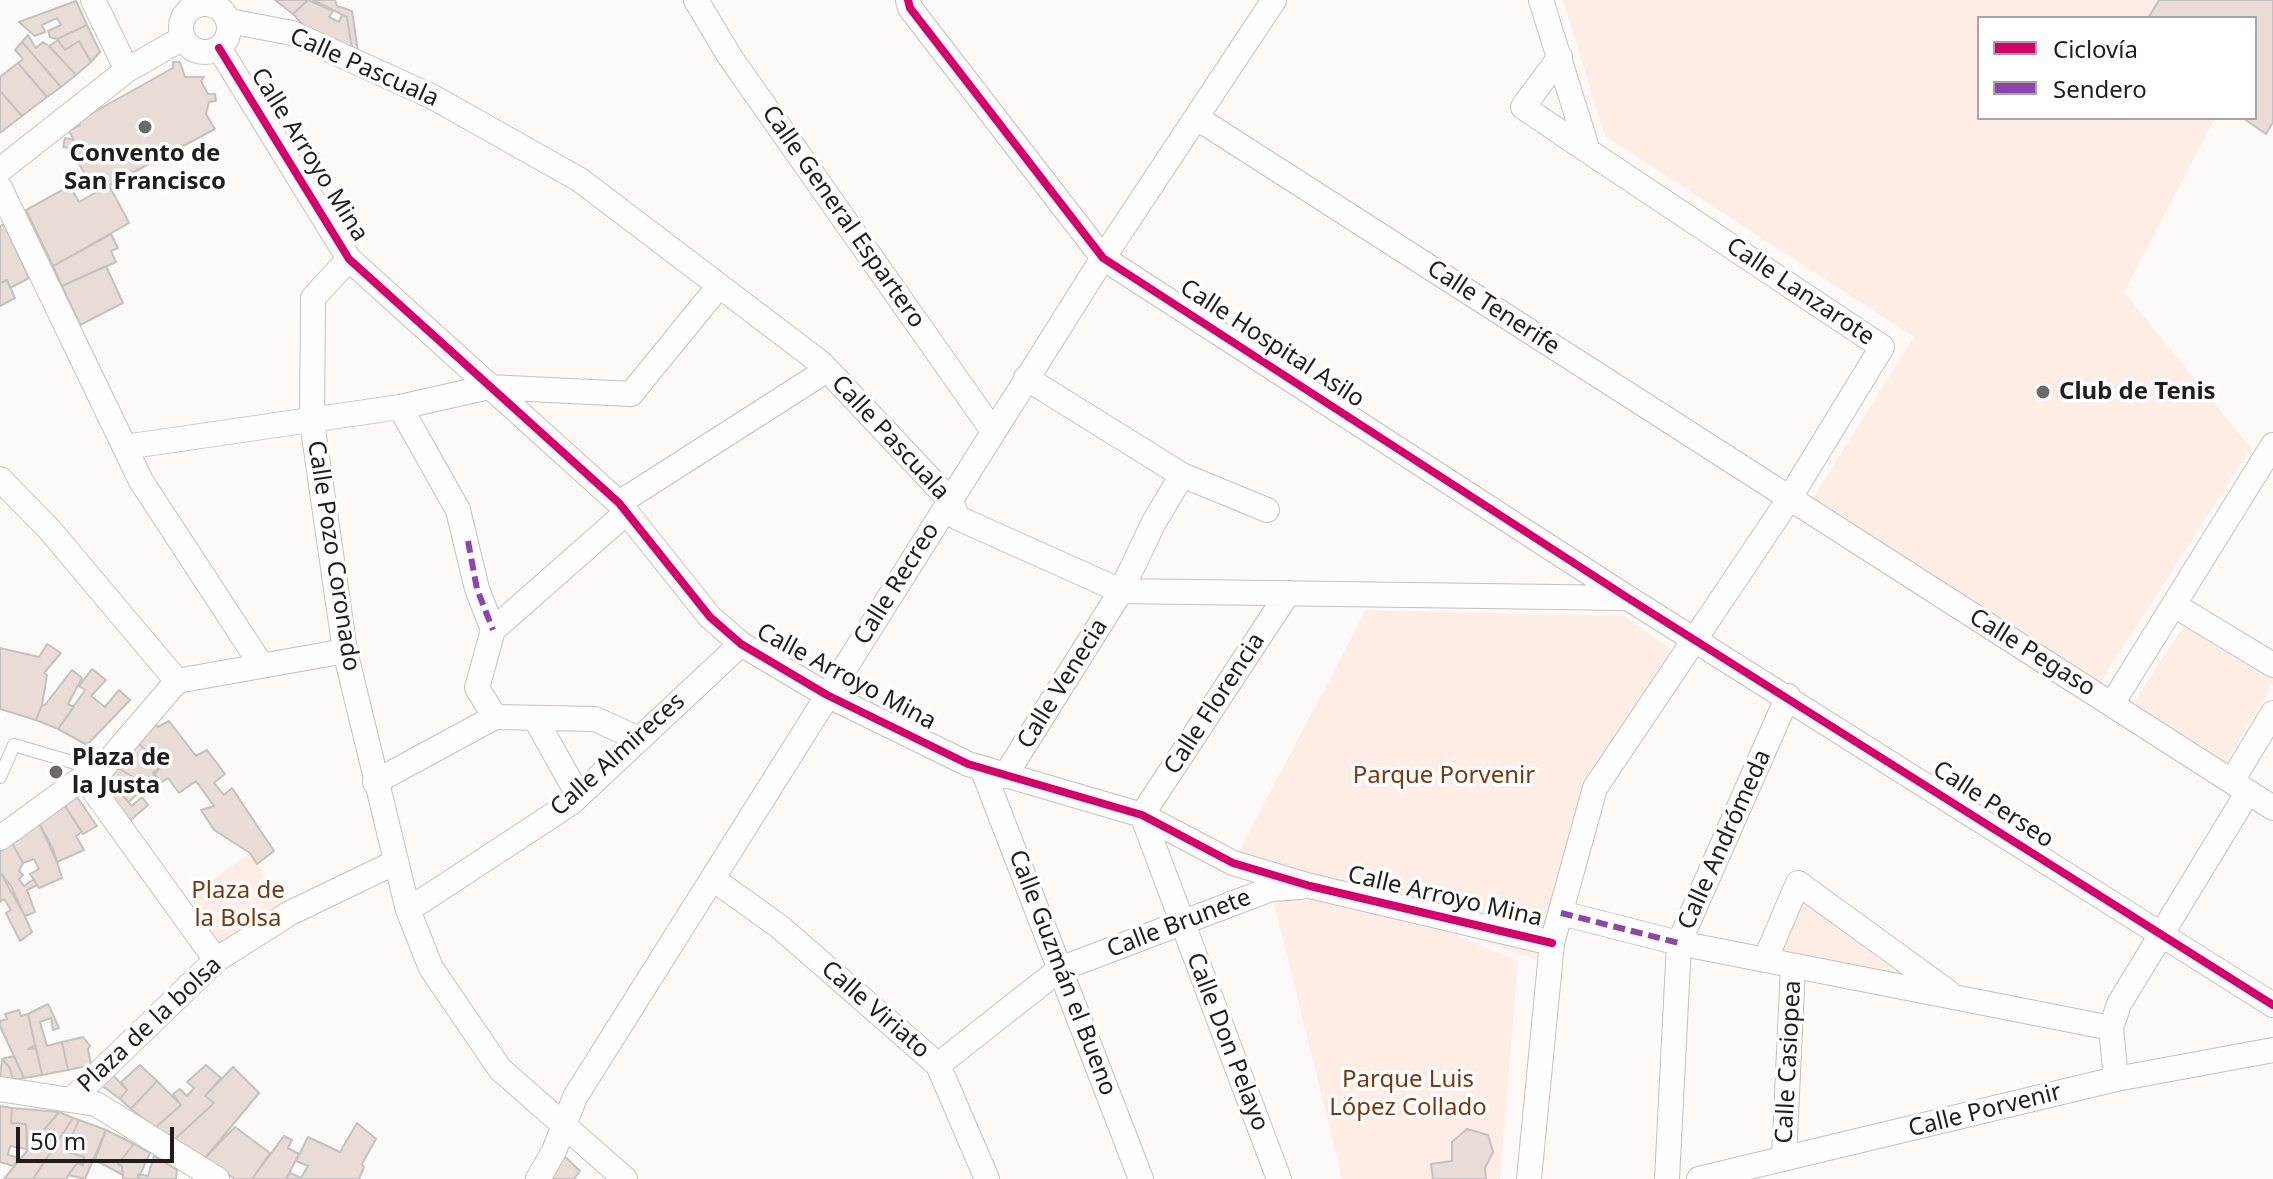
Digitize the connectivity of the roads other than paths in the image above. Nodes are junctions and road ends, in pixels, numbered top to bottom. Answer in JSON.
{"nodes":[{"id":1,"x":93,"y":0,"type":"edge"},
{"id":2,"x":696,"y":0,"type":"edge"},
{"id":3,"x":908,"y":0,"type":"edge"},
{"id":4,"x":1274,"y":0,"type":"edge"},
{"id":5,"x":1541,"y":0,"type":"edge"},
{"id":6,"x":189,"y":4,"type":"edge"},
{"id":7,"x":226,"y":10,"type":"edge"},
{"id":8,"x":183,"y":38,"type":"junction"},
{"id":9,"x":219,"y":48,"type":"junction"},
{"id":10,"x":1560,"y":57,"type":"junction"},
{"id":11,"x":127,"y":70,"type":"junction"},
{"id":12,"x":1197,"y":118,"type":"junction"},
{"id":13,"x":1588,"y":151,"type":"junction"},
{"id":14,"x":0,"y":170,"type":"edge"},
{"id":15,"x":0,"y":188,"type":"edge"},
{"id":16,"x":1103,"y":258,"type":"junction"},
{"id":17,"x":349,"y":259,"type":"junction"},
{"id":18,"x":719,"y":286,"type":"junction"},
{"id":19,"x":827,"y":370,"type":"junction"},
{"id":20,"x":1026,"y":378,"type":"junction"},
{"id":21,"x":489,"y":387,"type":"junction"},
{"id":22,"x":400,"y":407,"type":"junction"},
{"id":23,"x":312,"y":422,"type":"junction"},
{"id":24,"x":993,"y":431,"type":"junction"},
{"id":25,"x":2273,"y":445,"type":"edge"},
{"id":26,"x":125,"y":447,"type":"junction"},
{"id":27,"x":1182,"y":475,"type":"junction"},
{"id":28,"x":0,"y":479,"type":"edge"},
{"id":29,"x":1789,"y":499,"type":"junction"},
{"id":30,"x":950,"y":500,"type":"junction"},
{"id":31,"x":623,"y":508,"type":"junction"},
{"id":32,"x":1267,"y":510,"type":"dead end"},
{"id":33,"x":1121,"y":591,"type":"junction"},
{"id":34,"x":1288,"y":593,"type":"junction"},
{"id":35,"x":1628,"y":598,"type":"junction"},
{"id":36,"x":2174,"y":605,"type":"junction"},
{"id":37,"x":238,"y":630,"type":"junction"},
{"id":38,"x":493,"y":630,"type":"junction"},
{"id":39,"x":1692,"y":638,"type":"junction"},
{"id":40,"x":741,"y":644,"type":"junction"},
{"id":41,"x":345,"y":651,"type":"junction"},
{"id":42,"x":2273,"y":665,"type":"edge"},
{"id":43,"x":262,"y":666,"type":"junction"},
{"id":44,"x":218,"y":674,"type":"junction"},
{"id":45,"x":177,"y":681,"type":"junction"},
{"id":46,"x":827,"y":695,"type":"junction"},
{"id":47,"x":1788,"y":696,"type":"junction"},
{"id":48,"x":2112,"y":704,"type":"junction"},
{"id":49,"x":2273,"y":713,"type":"edge"},
{"id":50,"x":495,"y":717,"type":"junction"},
{"id":51,"x":536,"y":720,"type":"junction"},
{"id":52,"x":639,"y":739,"type":"junction"},
{"id":53,"x":994,"y":772,"type":"junction"},
{"id":54,"x":92,"y":774,"type":"junction"},
{"id":55,"x":0,"y":777,"type":"edge"},
{"id":56,"x":375,"y":782,"type":"junction"},
{"id":57,"x":2240,"y":787,"type":"junction"},
{"id":58,"x":578,"y":795,"type":"junction"},
{"id":59,"x":2273,"y":808,"type":"edge"},
{"id":60,"x":1142,"y":815,"type":"junction"},
{"id":61,"x":0,"y":838,"type":"edge"},
{"id":62,"x":396,"y":862,"type":"junction"},
{"id":63,"x":713,"y":879,"type":"junction"},
{"id":64,"x":1310,"y":886,"type":"junction"},
{"id":65,"x":408,"y":910,"type":"junction"},
{"id":66,"x":1561,"y":913,"type":"junction"},
{"id":67,"x":1182,"y":923,"type":"junction"},
{"id":68,"x":2157,"y":935,"type":"junction"},
{"id":69,"x":1552,"y":943,"type":"junction"},
{"id":70,"x":1679,"y":943,"type":"junction"},
{"id":71,"x":216,"y":960,"type":"junction"},
{"id":72,"x":1765,"y":960,"type":"junction"},
{"id":73,"x":1793,"y":966,"type":"junction"},
{"id":74,"x":1060,"y":969,"type":"junction"},
{"id":75,"x":1957,"y":998,"type":"junction"},
{"id":76,"x":2273,"y":1005,"type":"edge"},
{"id":77,"x":2111,"y":1028,"type":"junction"},
{"id":78,"x":2273,"y":1050,"type":"edge"},
{"id":79,"x":938,"y":1065,"type":"junction"},
{"id":80,"x":2116,"y":1079,"type":"junction"},
{"id":81,"x":0,"y":1089,"type":"edge"},
{"id":82,"x":73,"y":1098,"type":"junction"},
{"id":83,"x":562,"y":1125,"type":"junction"},
{"id":84,"x":1784,"y":1159,"type":"junction"},
{"id":85,"x":217,"y":1179,"type":"edge"},
{"id":86,"x":538,"y":1179,"type":"edge"},
{"id":87,"x":625,"y":1179,"type":"edge"},
{"id":88,"x":987,"y":1179,"type":"edge"},
{"id":89,"x":1141,"y":1179,"type":"edge"},
{"id":90,"x":1279,"y":1179,"type":"edge"},
{"id":91,"x":1529,"y":1179,"type":"edge"},
{"id":92,"x":1667,"y":1179,"type":"edge"},
{"id":93,"x":1699,"y":1179,"type":"edge"}],
"edges":[{"from":1,"to":11,"type":"street"},
{"from":2,"to":24,"type":"street","name":"Calle General Espartero"},
{"from":3,"to":16,"type":"street","name":"Calle Hospital Asilo"},
{"from":4,"to":12,"type":"street","name":"Calle Recreo"},
{"from":5,"to":10,"type":"street"},
{"from":6,"to":7,"type":"street"},
{"from":6,"to":8,"type":"street"},
{"from":7,"to":9,"type":"street"},
{"from":7,"to":18,"type":"street","name":"Calle Pascuala"},
{"from":8,"to":9,"type":"street"},
{"from":8,"to":11,"type":"street"},
{"from":9,"to":17,"type":"street","name":"Calle Arroyo Mina"},
{"from":10,"to":13,"type":"street"},
{"from":10,"to":13,"type":"street","name":"Calle Lanzarote"},
{"from":11,"to":14,"type":"street"},
{"from":12,"to":16,"type":"street","name":"Calle Recreo"},
{"from":12,"to":29,"type":"street","name":"Calle Tenerife"},
{"from":13,"to":29,"type":"street","name":"Calle Lanzarote"},
{"from":15,"to":26,"type":"street"},
{"from":16,"to":20,"type":"street","name":"Calle Recreo"},
{"from":16,"to":35,"type":"street","name":"Calle Hospital Asilo"},
{"from":17,"to":21,"type":"street","name":"Calle Arroyo Mina"},
{"from":17,"to":23,"type":"street","name":"Calle Pozo Coronado"},
{"from":18,"to":19,"type":"street","name":"Calle Pascuala"},
{"from":18,"to":21,"type":"street"},
{"from":19,"to":30,"type":"street","name":"Calle Pascuala"},
{"from":19,"to":31,"type":"street"},
{"from":20,"to":24,"type":"street","name":"Calle Recreo"},
{"from":20,"to":27,"type":"street"},
{"from":21,"to":22,"type":"street"},
{"from":21,"to":31,"type":"street","name":"Calle Arroyo Mina"},
{"from":22,"to":23,"type":"street"},
{"from":22,"to":38,"type":"street"},
{"from":23,"to":26,"type":"street"},
{"from":23,"to":41,"type":"street","name":"Calle Pozo Coronado"},
{"from":24,"to":30,"type":"street","name":"Calle Recreo"},
{"from":25,"to":36,"type":"street"},
{"from":26,"to":37,"type":"street"},
{"from":27,"to":32,"type":"street"},
{"from":27,"to":33,"type":"street","name":"Calle Venecia"},
{"from":28,"to":45,"type":"street"},
{"from":29,"to":39,"type":"street","name":"Calle Lanzarote"},
{"from":29,"to":48,"type":"street","name":"Calle Pegaso"},
{"from":30,"to":33,"type":"street","name":"Calle Pascuala"},
{"from":30,"to":46,"type":"street","name":"Calle Recreo"},
{"from":31,"to":38,"type":"street"},
{"from":31,"to":40,"type":"street","name":"Calle Arroyo Mina"},
{"from":33,"to":34,"type":"street","name":"Calle Pascuala"},
{"from":33,"to":53,"type":"street","name":"Calle Venecia"},
{"from":34,"to":35,"type":"street","name":"Calle Pascuala"},
{"from":34,"to":60,"type":"street","name":"Calle Florencia"},
{"from":35,"to":39,"type":"street","name":"Calle Hospital Asilo"},
{"from":36,"to":42,"type":"street"},
{"from":36,"to":48,"type":"street"},
{"from":37,"to":43,"type":"street"},
{"from":37,"to":44,"type":"street"},
{"from":38,"to":50,"type":"street"},
{"from":39,"to":47,"type":"street","name":"Calle Perseo"},
{"from":39,"to":66,"type":"street","name":"Calle Lanzarote"},
{"from":40,"to":46,"type":"street","name":"Calle Arroyo Mina"},
{"from":40,"to":52,"type":"street","name":"Calle Almireces"},
{"from":41,"to":43,"type":"street"},
{"from":41,"to":56,"type":"street","name":"Calle Pozo Coronado"},
{"from":43,"to":44,"type":"street"},
{"from":44,"to":45,"type":"street"},
{"from":45,"to":54,"type":"street"},
{"from":46,"to":53,"type":"street","name":"Calle Arroyo Mina"},
{"from":46,"to":63,"type":"street","name":"Calle Recreo"},
{"from":47,"to":68,"type":"street","name":"Calle Perseo"},
{"from":47,"to":70,"type":"street","name":"Calle Andrómeda"},
{"from":48,"to":57,"type":"street","name":"Calle Pegaso"},
{"from":49,"to":57,"type":"street"},
{"from":50,"to":51,"type":"street"},
{"from":50,"to":56,"type":"street"},
{"from":51,"to":52,"type":"street"},
{"from":51,"to":58,"type":"street"},
{"from":52,"to":58,"type":"street","name":"Calle Almireces"},
{"from":53,"to":60,"type":"street","name":"Calle Arroyo Mina"},
{"from":53,"to":74,"type":"street","name":"Calle Guzmán el Bueno"},
{"from":54,"to":55,"type":"lane"},
{"from":54,"to":61,"type":"street"},
{"from":54,"to":71,"type":"street"},
{"from":56,"to":62,"type":"street","name":"Calle Pozo Coronado"},
{"from":57,"to":59,"type":"street","name":"Calle Pegaso"},
{"from":57,"to":68,"type":"street"},
{"from":58,"to":65,"type":"street","name":"Calle Almireces"},
{"from":60,"to":64,"type":"street","name":"Calle Arroyo Mina"},
{"from":60,"to":67,"type":"street","name":"Calle Don Pelayo"},
{"from":62,"to":65,"type":"street","name":"Calle Pozo Coronado"},
{"from":62,"to":71,"type":"street","name":"Plaza de la bolsa"},
{"from":63,"to":79,"type":"street","name":"Calle Viriato"},
{"from":63,"to":83,"type":"street","name":"Calle Recreo"},
{"from":64,"to":67,"type":"street","name":"Calle Brunete"},
{"from":64,"to":69,"type":"street","name":"Calle Arroyo Mina"},
{"from":65,"to":83,"type":"street","name":"Calle Pozo Coronado"},
{"from":66,"to":69,"type":"street","name":"Calle Lanzarote"},
{"from":66,"to":70,"type":"street"},
{"from":67,"to":74,"type":"street","name":"Calle Brunete"},
{"from":67,"to":90,"type":"street","name":"Calle Don Pelayo"},
{"from":68,"to":76,"type":"street","name":"Calle Perseo"},
{"from":68,"to":77,"type":"street"},
{"from":69,"to":91,"type":"street","name":"Calle Lanzarote"},
{"from":70,"to":72,"type":"street"},
{"from":70,"to":92,"type":"street","name":"Calle Andrómeda"},
{"from":71,"to":82,"type":"street","name":"Plaza de la bolsa"},
{"from":72,"to":73,"type":"street"},
{"from":72,"to":75,"type":"street"},
{"from":73,"to":75,"type":"street"},
{"from":73,"to":84,"type":"street","name":"Calle Casiopea"},
{"from":74,"to":79,"type":"street","name":"Calle Brunete"},
{"from":74,"to":89,"type":"street","name":"Calle Guzmán el Bueno"},
{"from":75,"to":77,"type":"street"},
{"from":77,"to":80,"type":"street"},
{"from":78,"to":80,"type":"street","name":"Calle Porvenir"},
{"from":79,"to":88,"type":"street","name":"Calle Viriato"},
{"from":80,"to":84,"type":"street","name":"Calle Porvenir"},
{"from":81,"to":82,"type":"street"},
{"from":82,"to":85,"type":"street"},
{"from":83,"to":86,"type":"street","name":"Calle Recreo"},
{"from":83,"to":87,"type":"street","name":"Calle Pozo Coronado"},
{"from":84,"to":93,"type":"street","name":"Calle Porvenir"}]}
